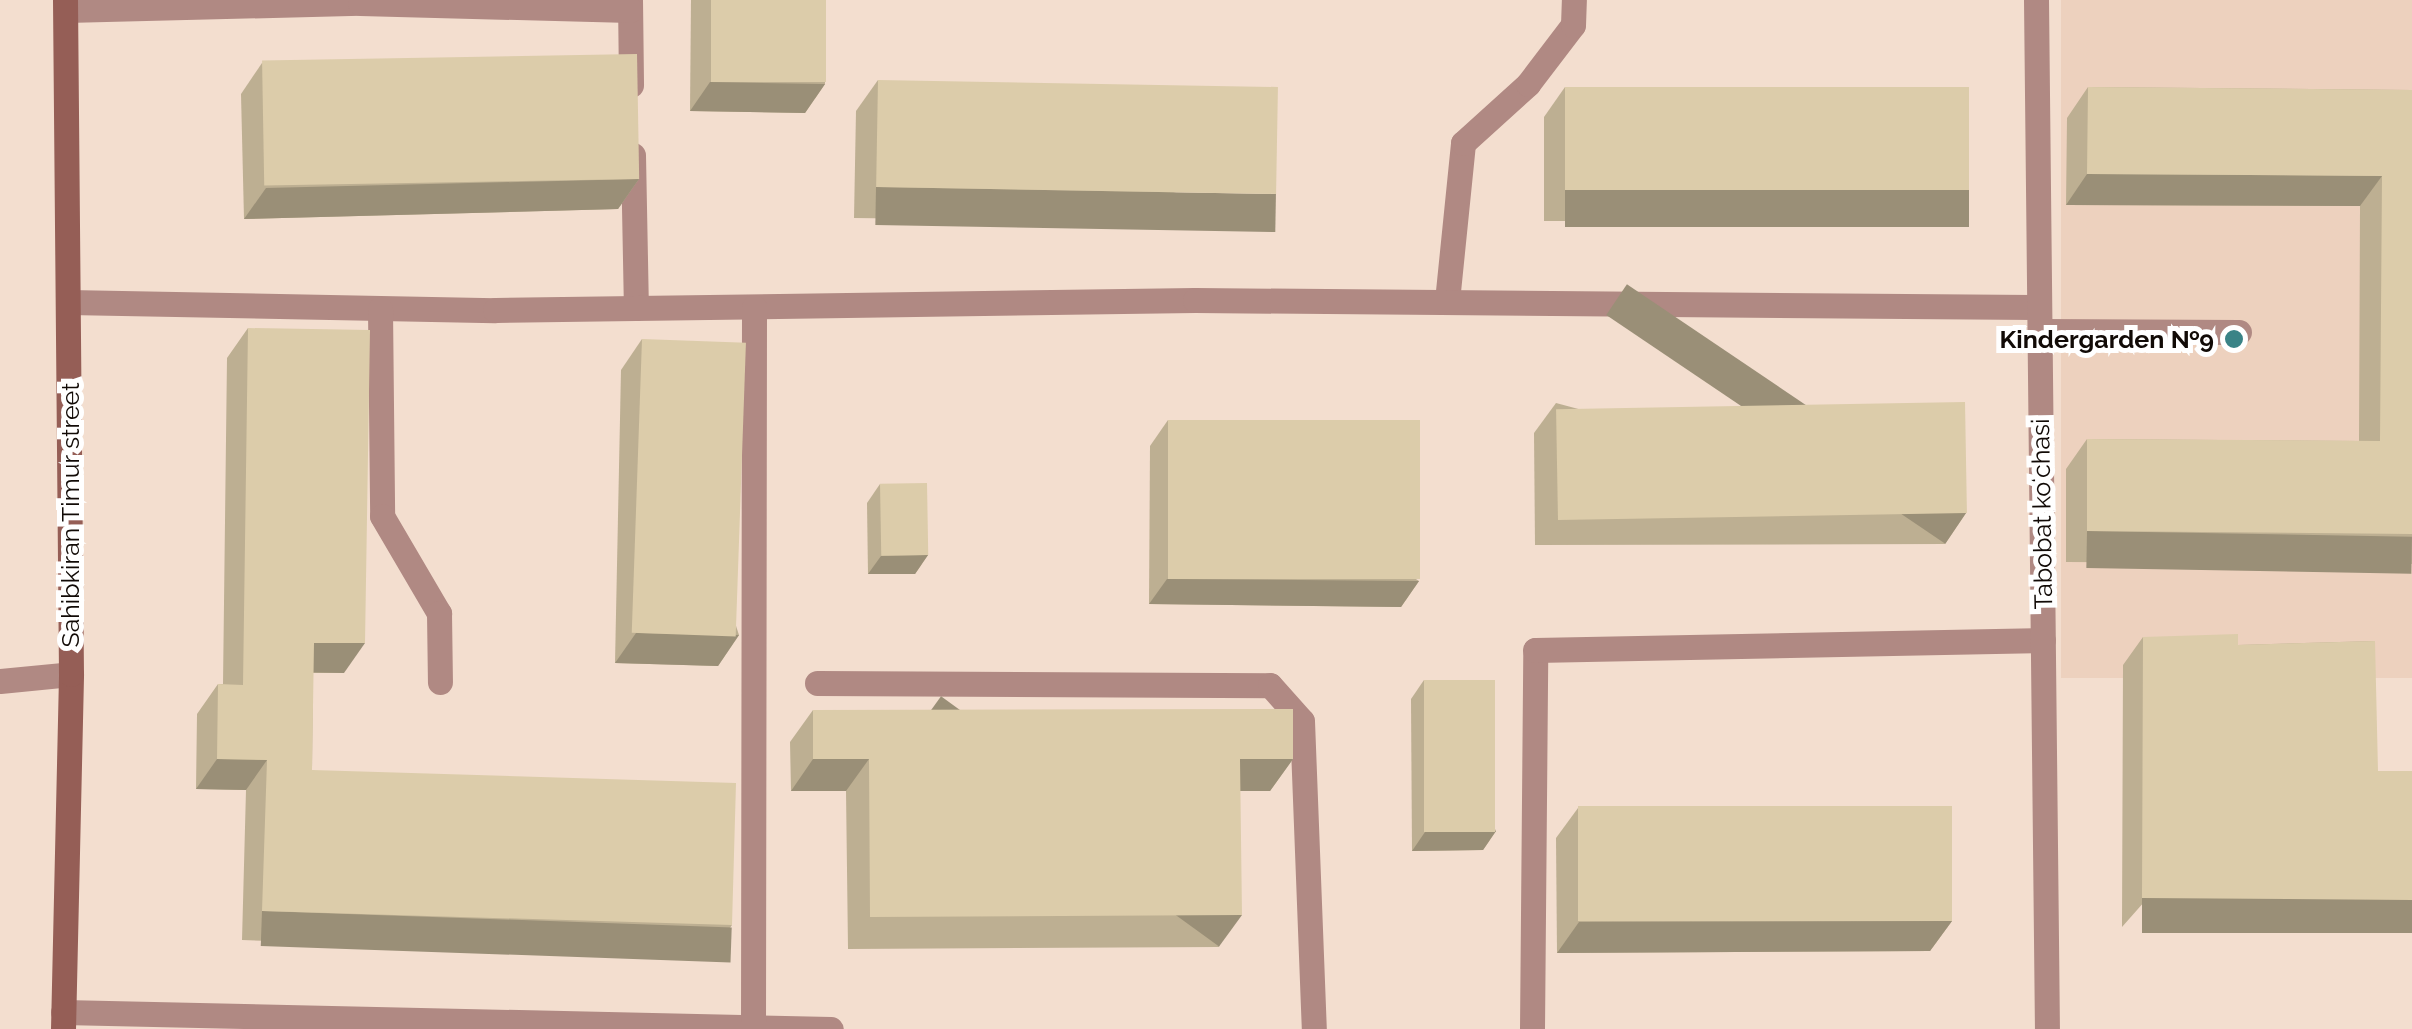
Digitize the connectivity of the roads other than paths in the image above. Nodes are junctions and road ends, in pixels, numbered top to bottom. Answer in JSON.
{"nodes":[{"id":1,"x":1574,"y":0,"type":"edge"},
{"id":2,"x":2036,"y":0,"type":"edge"},
{"id":3,"x":360,"y":1,"type":"edge"},
{"id":4,"x":66,"y":5,"type":"edge"},
{"id":5,"x":630,"y":5,"type":"edge"},
{"id":6,"x":1448,"y":301,"type":"junction"},
{"id":7,"x":68,"y":302,"type":"junction"},
{"id":8,"x":754,"y":307,"type":"junction"},
{"id":9,"x":636,"y":308,"type":"junction"},
{"id":10,"x":380,"y":309,"type":"junction"},
{"id":11,"x":2040,"y":319,"type":"junction"},
{"id":12,"x":2239,"y":332,"type":"dead end"},
{"id":13,"x":2044,"y":640,"type":"junction"},
{"id":14,"x":71,"y":674,"type":"junction"},
{"id":15,"x":0,"y":682,"type":"edge"},
{"id":16,"x":440,"y":682,"type":"dead end"},
{"id":17,"x":817,"y":682,"type":"dead end"},
{"id":18,"x":63,"y":1021,"type":"edge"},
{"id":19,"x":370,"y":1024,"type":"edge"},
{"id":20,"x":503,"y":1026,"type":"edge"},
{"id":21,"x":753,"y":1028,"type":"edge"},
{"id":22,"x":832,"y":1029,"type":"edge"},
{"id":23,"x":1314,"y":1029,"type":"edge"},
{"id":24,"x":1532,"y":1029,"type":"edge"},
{"id":25,"x":2048,"y":1029,"type":"edge"}],
"edges":[{"from":1,"to":6,"type":"street"},
{"from":2,"to":11,"type":"street","name":"Tabobat koʻchasi"},
{"from":3,"to":4,"type":"street"},
{"from":3,"to":5,"type":"street"},
{"from":4,"to":7,"type":"main road","name":"Sahibkiran Timur street"},
{"from":5,"to":9,"type":"street"},
{"from":6,"to":8,"type":"street"},
{"from":6,"to":11,"type":"street"},
{"from":7,"to":10,"type":"street"},
{"from":7,"to":14,"type":"main road","name":"Sahibkiran Timur street"},
{"from":8,"to":9,"type":"street"},
{"from":8,"to":21,"type":"street"},
{"from":9,"to":10,"type":"street"},
{"from":10,"to":16,"type":"street"},
{"from":11,"to":12,"type":"street"},
{"from":11,"to":13,"type":"street","name":"Tabobat koʻchasi"},
{"from":13,"to":24,"type":"street"},
{"from":13,"to":25,"type":"street","name":"Tabobat koʻchasi"},
{"from":14,"to":15,"type":"street"},
{"from":14,"to":18,"type":"main road","name":"Sahibkiran Timur street"},
{"from":17,"to":23,"type":"street"},
{"from":18,"to":19,"type":"street"},
{"from":19,"to":20,"type":"street"},
{"from":20,"to":21,"type":"street"},
{"from":21,"to":22,"type":"street"}]}
